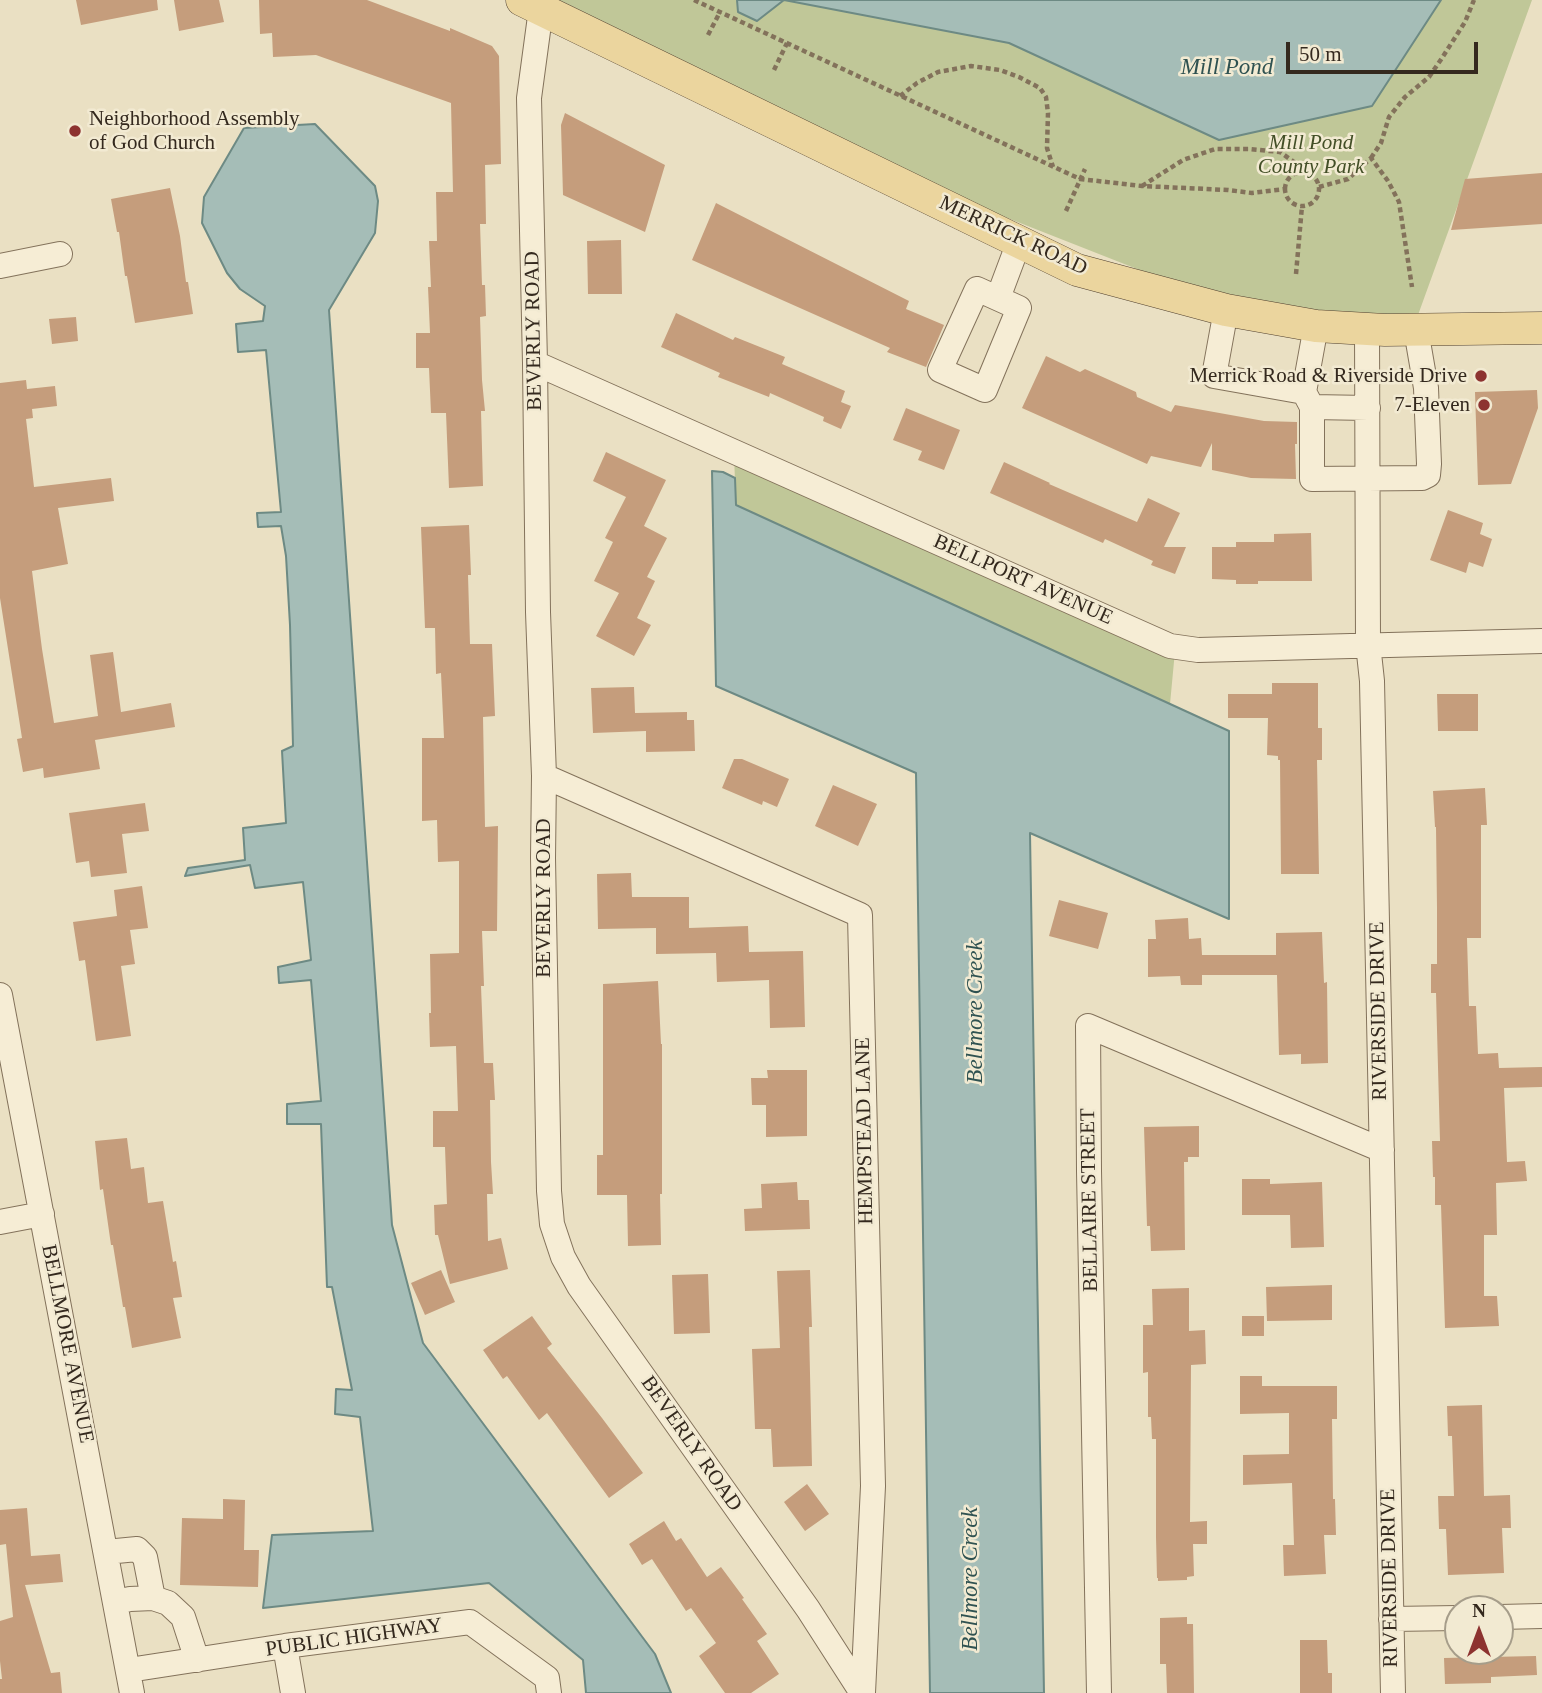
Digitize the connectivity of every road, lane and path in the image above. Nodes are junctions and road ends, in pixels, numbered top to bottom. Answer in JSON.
{"nodes":[{"id":1,"x":694,"y":0,"type":"edge"},
{"id":2,"x":708,"y":0,"type":"edge"},
{"id":3,"x":1474,"y":0,"type":"edge"},
{"id":4,"x":532,"y":5,"type":"edge"},
{"id":5,"x":708,"y":7,"type":"junction"},
{"id":6,"x":720,"y":12,"type":"junction"},
{"id":7,"x":708,"y":35,"type":"dead end"},
{"id":8,"x":787,"y":43,"type":"junction"},
{"id":9,"x":774,"y":70,"type":"dead end"},
{"id":10,"x":900,"y":96,"type":"junction"},
{"id":11,"x":1371,"y":158,"type":"junction"},
{"id":12,"x":1053,"y":167,"type":"junction"},
{"id":13,"x":1085,"y":169,"type":"dead end"},
{"id":14,"x":1299,"y":173,"type":"junction"},
{"id":15,"x":1080,"y":179,"type":"junction"},
{"id":16,"x":1142,"y":186,"type":"junction"},
{"id":17,"x":1319,"y":187,"type":"junction"},
{"id":18,"x":1285,"y":189,"type":"junction"},
{"id":19,"x":1302,"y":206,"type":"junction"},
{"id":20,"x":1066,"y":211,"type":"dead end"},
{"id":21,"x":1019,"y":242,"type":"junction"},
{"id":22,"x":60,"y":254,"type":"dead end"},
{"id":23,"x":0,"y":266,"type":"edge"},
{"id":24,"x":1296,"y":274,"type":"dead end"},
{"id":25,"x":1412,"y":287,"type":"dead end"},
{"id":26,"x":987,"y":294,"type":"junction"},
{"id":27,"x":1226,"y":310,"type":"junction"},
{"id":28,"x":1316,"y":326,"type":"junction"},
{"id":29,"x":1542,"y":328,"type":"edge"},
{"id":30,"x":1367,"y":329,"type":"junction"},
{"id":31,"x":1416,"y":330,"type":"junction"},
{"id":32,"x":535,"y":363,"type":"junction"},
{"id":33,"x":1308,"y":399,"type":"junction"},
{"id":34,"x":1368,"y":408,"type":"junction"},
{"id":35,"x":1368,"y":480,"type":"junction"},
{"id":36,"x":1542,"y":642,"type":"edge"},
{"id":37,"x":1368,"y":645,"type":"junction"},
{"id":38,"x":544,"y":776,"type":"junction"},
{"id":39,"x":0,"y":995,"type":"edge"},
{"id":40,"x":1382,"y":1150,"type":"junction"},
{"id":41,"x":42,"y":1214,"type":"junction"},
{"id":42,"x":0,"y":1222,"type":"edge"},
{"id":43,"x":106,"y":1552,"type":"junction"},
{"id":44,"x":153,"y":1598,"type":"junction"},
{"id":45,"x":116,"y":1602,"type":"junction"},
{"id":46,"x":1514,"y":1616,"type":"edge"},
{"id":47,"x":1542,"y":1616,"type":"edge"},
{"id":48,"x":1444,"y":1618,"type":"edge"},
{"id":49,"x":1391,"y":1619,"type":"junction"},
{"id":50,"x":285,"y":1646,"type":"junction"},
{"id":51,"x":197,"y":1660,"type":"junction"},
{"id":52,"x":130,"y":1681,"type":"edge"},
{"id":53,"x":293,"y":1693,"type":"edge"},
{"id":54,"x":549,"y":1693,"type":"edge"},
{"id":55,"x":863,"y":1693,"type":"edge"},
{"id":56,"x":1099,"y":1693,"type":"edge"},
{"id":57,"x":1393,"y":1693,"type":"edge"}],
"edges":[{"from":1,"to":5,"type":"path"},
{"from":2,"to":5,"type":"path"},
{"from":3,"to":11,"type":"path"},
{"from":4,"to":21,"type":"main road","name":"MERRICK ROAD"},
{"from":4,"to":32,"type":"street","name":"BEVERLY ROAD"},
{"from":5,"to":6,"type":"path"},
{"from":6,"to":7,"type":"path"},
{"from":6,"to":8,"type":"path"},
{"from":8,"to":9,"type":"path"},
{"from":8,"to":10,"type":"path"},
{"from":10,"to":12,"type":"path"},
{"from":10,"to":12,"type":"path"},
{"from":11,"to":17,"type":"path"},
{"from":11,"to":25,"type":"path"},
{"from":12,"to":15,"type":"path"},
{"from":13,"to":15,"type":"path"},
{"from":14,"to":16,"type":"path"},
{"from":14,"to":17,"type":"path"},
{"from":14,"to":18,"type":"path"},
{"from":15,"to":16,"type":"path"},
{"from":15,"to":20,"type":"path"},
{"from":16,"to":18,"type":"path"},
{"from":17,"to":19,"type":"path"},
{"from":18,"to":19,"type":"path"},
{"from":19,"to":24,"type":"path"},
{"from":21,"to":26,"type":"street"},
{"from":21,"to":27,"type":"main road","name":"MERRICK ROAD"},
{"from":22,"to":23,"type":"street"},
{"from":26,"to":26,"type":"street"},
{"from":27,"to":28,"type":"main road","name":"MERRICK ROAD"},
{"from":27,"to":33,"type":"street"},
{"from":28,"to":30,"type":"main road","name":"MERRICK ROAD"},
{"from":28,"to":33,"type":"street"},
{"from":29,"to":31,"type":"main road","name":"MERRICK ROAD"},
{"from":30,"to":31,"type":"main road","name":"MERRICK ROAD"},
{"from":30,"to":34,"type":"street","name":"RIVERSIDE DRIVE"},
{"from":31,"to":35,"type":"street"},
{"from":32,"to":37,"type":"street","name":"BELLPORT AVENUE"},
{"from":32,"to":38,"type":"street","name":"BEVERLY ROAD"},
{"from":33,"to":34,"type":"street"},
{"from":33,"to":35,"type":"street"},
{"from":34,"to":35,"type":"street","name":"RIVERSIDE DRIVE"},
{"from":35,"to":37,"type":"street","name":"RIVERSIDE DRIVE"},
{"from":36,"to":37,"type":"street","name":"BELLPORT AVENUE"},
{"from":37,"to":40,"type":"street","name":"RIVERSIDE DRIVE"},
{"from":38,"to":55,"type":"street","name":"BEVERLY ROAD"},
{"from":38,"to":55,"type":"street","name":"HEMPSTEAD LANE"},
{"from":39,"to":41,"type":"street","name":"BELLMORE AVENUE"},
{"from":40,"to":49,"type":"street","name":"RIVERSIDE DRIVE"},
{"from":40,"to":56,"type":"street","name":"BELLAIRE STREET"},
{"from":41,"to":42,"type":"street"},
{"from":41,"to":43,"type":"street","name":"BELLMORE AVENUE"},
{"from":43,"to":44,"type":"street"},
{"from":43,"to":45,"type":"street","name":"BELLMORE AVENUE"},
{"from":44,"to":45,"type":"street"},
{"from":44,"to":51,"type":"street"},
{"from":45,"to":52,"type":"street","name":"BELLMORE AVENUE"},
{"from":46,"to":47,"type":"street"},
{"from":48,"to":49,"type":"street"},
{"from":49,"to":57,"type":"street","name":"RIVERSIDE DRIVE"},
{"from":50,"to":51,"type":"street","name":"PUBLIC HIGHWAY"},
{"from":50,"to":53,"type":"street"},
{"from":50,"to":54,"type":"street","name":"PUBLIC HIGHWAY"},
{"from":51,"to":52,"type":"street","name":"PUBLIC HIGHWAY"}]}
